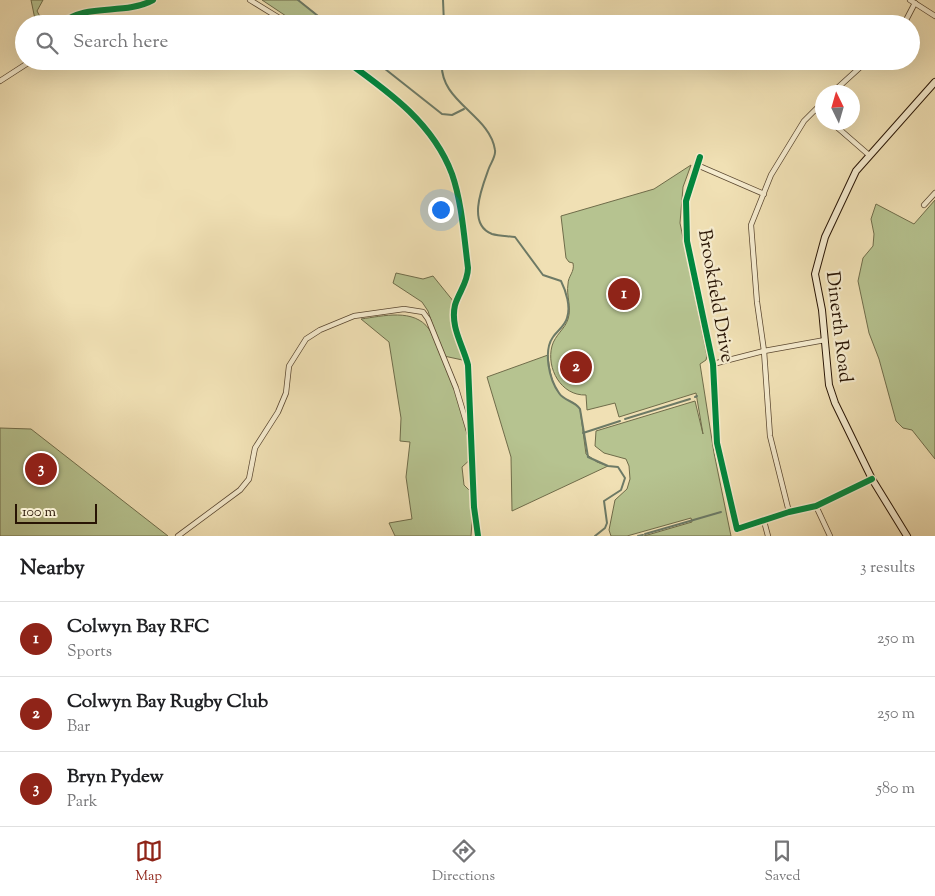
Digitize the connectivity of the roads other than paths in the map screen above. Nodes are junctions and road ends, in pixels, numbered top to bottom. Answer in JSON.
{"nodes":[{"id":1,"x":153,"y":0,"type":"edge"},
{"id":2,"x":250,"y":0,"type":"edge"},
{"id":3,"x":910,"y":0,"type":"edge"},
{"id":4,"x":915,"y":3,"type":"junction"},
{"id":5,"x":77,"y":15,"type":"edge"},
{"id":6,"x":274,"y":15,"type":"edge"},
{"id":7,"x":909,"y":15,"type":"edge"},
{"id":8,"x":935,"y":16,"type":"edge"},
{"id":9,"x":17,"y":70,"type":"edge"},
{"id":10,"x":358,"y":70,"type":"edge"},
{"id":11,"x":857,"y":70,"type":"edge"},
{"id":12,"x":0,"y":81,"type":"edge"},
{"id":13,"x":935,"y":82,"type":"edge"},
{"id":14,"x":841,"y":85,"type":"edge"},
{"id":15,"x":815,"y":111,"type":"edge"},
{"id":16,"x":839,"y":130,"type":"edge"},
{"id":17,"x":869,"y":156,"type":"junction"},
{"id":18,"x":700,"y":157,"type":"dead end"},
{"id":19,"x":698,"y":165,"type":"junction"},
{"id":20,"x":935,"y":193,"type":"edge"},
{"id":21,"x":764,"y":194,"type":"junction"},
{"id":22,"x":924,"y":205,"type":"dead end"},
{"id":23,"x":825,"y":340,"type":"junction"},
{"id":24,"x":764,"y":351,"type":"junction"},
{"id":25,"x":712,"y":364,"type":"junction"},
{"id":26,"x":473,"y":443,"type":"junction"},
{"id":27,"x":872,"y":479,"type":"junction"},
{"id":28,"x":816,"y":506,"type":"junction"},
{"id":29,"x":788,"y":512,"type":"junction"},
{"id":30,"x":764,"y":521,"type":"junction"},
{"id":31,"x":178,"y":536,"type":"edge"},
{"id":32,"x":478,"y":536,"type":"edge"},
{"id":33,"x":768,"y":536,"type":"edge"},
{"id":34,"x":830,"y":536,"type":"edge"},
{"id":35,"x":907,"y":536,"type":"edge"}],
"edges":[{"from":1,"to":5,"type":"street"},
{"from":2,"to":6,"type":"street"},
{"from":3,"to":4,"type":"street"},
{"from":4,"to":7,"type":"street"},
{"from":4,"to":8,"type":"street"},
{"from":9,"to":12,"type":"street"},
{"from":10,"to":26,"type":"street"},
{"from":11,"to":14,"type":"street"},
{"from":13,"to":17,"type":"street","name":"Dinerth Road"},
{"from":15,"to":21,"type":"street"},
{"from":16,"to":17,"type":"street"},
{"from":17,"to":23,"type":"street","name":"Dinerth Road"},
{"from":18,"to":19,"type":"street","name":"Brookfield Drive"},
{"from":19,"to":21,"type":"street"},
{"from":19,"to":25,"type":"street","name":"Brookfield Drive"},
{"from":20,"to":22,"type":"street"},
{"from":21,"to":24,"type":"street"},
{"from":23,"to":24,"type":"street"},
{"from":23,"to":27,"type":"street","name":"Dinerth Road"},
{"from":24,"to":25,"type":"street"},
{"from":24,"to":29,"type":"street"},
{"from":25,"to":30,"type":"street","name":"Brookfield Drive"},
{"from":26,"to":31,"type":"street"},
{"from":26,"to":32,"type":"street"},
{"from":27,"to":28,"type":"street"},
{"from":27,"to":35,"type":"street","name":"Dinerth Road"},
{"from":28,"to":29,"type":"street"},
{"from":28,"to":34,"type":"street"},
{"from":29,"to":30,"type":"street"},
{"from":30,"to":33,"type":"street"}]}
